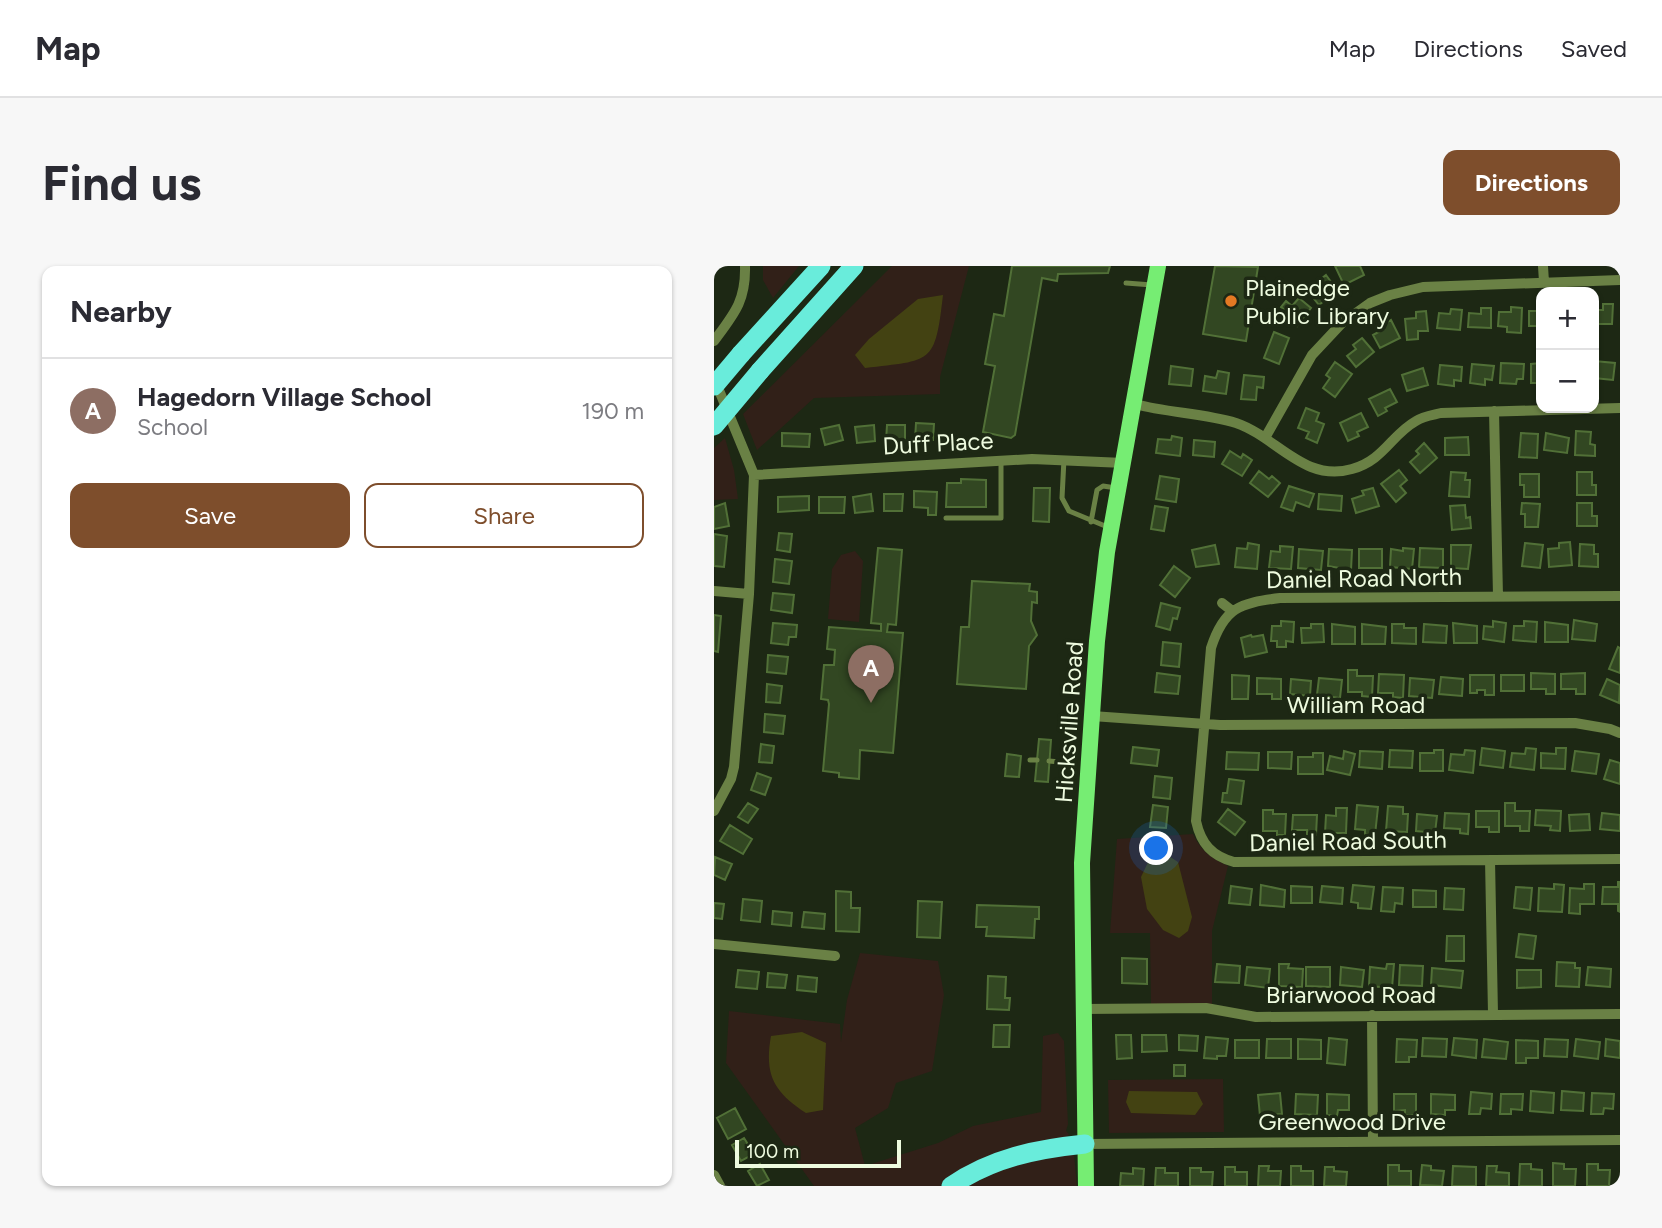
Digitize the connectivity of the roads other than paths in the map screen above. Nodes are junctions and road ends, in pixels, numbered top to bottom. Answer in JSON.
{"nodes":[{"id":1,"x":744,"y":266,"type":"edge"},
{"id":2,"x":809,"y":266,"type":"edge"},
{"id":3,"x":821,"y":266,"type":"edge"},
{"id":4,"x":854,"y":266,"type":"edge"},
{"id":5,"x":864,"y":266,"type":"edge"},
{"id":6,"x":1158,"y":266,"type":"edge"},
{"id":7,"x":1543,"y":266,"type":"edge"},
{"id":8,"x":1620,"y":280,"type":"edge"},
{"id":9,"x":1544,"y":282,"type":"junction"},
{"id":10,"x":1126,"y":283,"type":"dead end"},
{"id":11,"x":1155,"y":285,"type":"junction"},
{"id":12,"x":818,"y":306,"type":"junction"},
{"id":13,"x":714,"y":341,"type":"edge"},
{"id":14,"x":741,"y":354,"type":"junction"},
{"id":15,"x":714,"y":379,"type":"edge"},
{"id":16,"x":714,"y":386,"type":"edge"},
{"id":17,"x":1135,"y":404,"type":"junction"},
{"id":18,"x":1620,"y":408,"type":"edge"},
{"id":19,"x":1493,"y":411,"type":"junction"},
{"id":20,"x":714,"y":426,"type":"edge"},
{"id":21,"x":1265,"y":438,"type":"junction"},
{"id":22,"x":1064,"y":459,"type":"junction"},
{"id":23,"x":1125,"y":459,"type":"junction"},
{"id":24,"x":1001,"y":460,"type":"junction"},
{"id":25,"x":754,"y":475,"type":"junction"},
{"id":26,"x":1119,"y":489,"type":"junction"},
{"id":27,"x":946,"y":518,"type":"dead end"},
{"id":28,"x":1091,"y":522,"type":"junction"},
{"id":29,"x":1112,"y":528,"type":"junction"},
{"id":30,"x":714,"y":591,"type":"edge"},
{"id":31,"x":749,"y":593,"type":"junction"},
{"id":32,"x":1498,"y":596,"type":"junction"},
{"id":33,"x":1620,"y":596,"type":"edge"},
{"id":34,"x":1222,"y":603,"type":"dead end"},
{"id":35,"x":1231,"y":610,"type":"junction"},
{"id":36,"x":1092,"y":716,"type":"junction"},
{"id":37,"x":1204,"y":725,"type":"junction"},
{"id":38,"x":1620,"y":733,"type":"edge"},
{"id":39,"x":1049,"y":761,"type":"dead end"},
{"id":40,"x":1060,"y":762,"type":"dead end"},
{"id":41,"x":714,"y":811,"type":"edge"},
{"id":42,"x":1620,"y":859,"type":"edge"},
{"id":43,"x":1490,"y":860,"type":"junction"},
{"id":44,"x":714,"y":944,"type":"edge"},
{"id":45,"x":835,"y":956,"type":"dead end"},
{"id":46,"x":1082,"y":1009,"type":"junction"},
{"id":47,"x":1493,"y":1014,"type":"junction"},
{"id":48,"x":1620,"y":1014,"type":"edge"},
{"id":49,"x":1372,"y":1016,"type":"junction"},
{"id":50,"x":1620,"y":1140,"type":"edge"},
{"id":51,"x":1373,"y":1142,"type":"junction"},
{"id":52,"x":1085,"y":1144,"type":"junction"},
{"id":53,"x":714,"y":1175,"type":"edge"},
{"id":54,"x":720,"y":1186,"type":"edge"},
{"id":55,"x":951,"y":1186,"type":"edge"},
{"id":56,"x":1086,"y":1186,"type":"edge"}],
"edges":[{"from":1,"to":13,"type":"street"},
{"from":2,"to":14,"type":"highway"},
{"from":3,"to":14,"type":"highway"},
{"from":4,"to":12,"type":"highway"},
{"from":5,"to":12,"type":"highway"},
{"from":6,"to":11,"type":"main road","name":"Hicksville Road"},
{"from":7,"to":9,"type":"street"},
{"from":8,"to":9,"type":"street"},
{"from":9,"to":21,"type":"street"},
{"from":10,"to":11,"type":"lane"},
{"from":11,"to":17,"type":"main road","name":"Hicksville Road"},
{"from":12,"to":20,"type":"highway","bridge":true},
{"from":14,"to":16,"type":"highway","bridge":true},
{"from":15,"to":25,"type":"street"},
{"from":17,"to":21,"type":"street"},
{"from":17,"to":23,"type":"main road","name":"Hicksville Road"},
{"from":18,"to":19,"type":"street"},
{"from":19,"to":21,"type":"street"},
{"from":19,"to":32,"type":"street"},
{"from":22,"to":23,"type":"street","name":"Duff Place"},
{"from":22,"to":24,"type":"street","name":"Duff Place"},
{"from":22,"to":28,"type":"lane"},
{"from":23,"to":26,"type":"main road","name":"Hicksville Road"},
{"from":24,"to":25,"type":"street","name":"Duff Place"},
{"from":24,"to":27,"type":"lane"},
{"from":25,"to":31,"type":"street"},
{"from":26,"to":28,"type":"lane"},
{"from":26,"to":29,"type":"main road","name":"Hicksville Road"},
{"from":28,"to":29,"type":"lane"},
{"from":29,"to":36,"type":"main road","name":"Hicksville Road"},
{"from":30,"to":31,"type":"street"},
{"from":31,"to":41,"type":"street"},
{"from":32,"to":33,"type":"street","name":"Daniel Road North"},
{"from":32,"to":35,"type":"street","name":"Daniel Road North"},
{"from":34,"to":35,"type":"street"},
{"from":35,"to":37,"type":"street"},
{"from":36,"to":37,"type":"street","name":"William Road"},
{"from":36,"to":46,"type":"main road","name":"Hicksville Road"},
{"from":37,"to":38,"type":"street","name":"William Road"},
{"from":37,"to":43,"type":"street","name":"Daniel Road South"},
{"from":39,"to":40,"type":"lane"},
{"from":42,"to":43,"type":"street","name":"Daniel Road South"},
{"from":43,"to":47,"type":"street"},
{"from":44,"to":45,"type":"street"},
{"from":46,"to":49,"type":"street","name":"Briarwood Road"},
{"from":46,"to":52,"type":"main road","name":"Hicksville Road"},
{"from":47,"to":48,"type":"street","name":"Briarwood Road"},
{"from":47,"to":49,"type":"street","name":"Briarwood Road"},
{"from":49,"to":51,"type":"street"},
{"from":50,"to":51,"type":"street","name":"Greenwood Drive"},
{"from":51,"to":52,"type":"street","name":"Greenwood Drive"},
{"from":52,"to":55,"type":"highway"},
{"from":52,"to":56,"type":"main road","name":"Hicksville Road"},
{"from":53,"to":54,"type":"street"}]}
